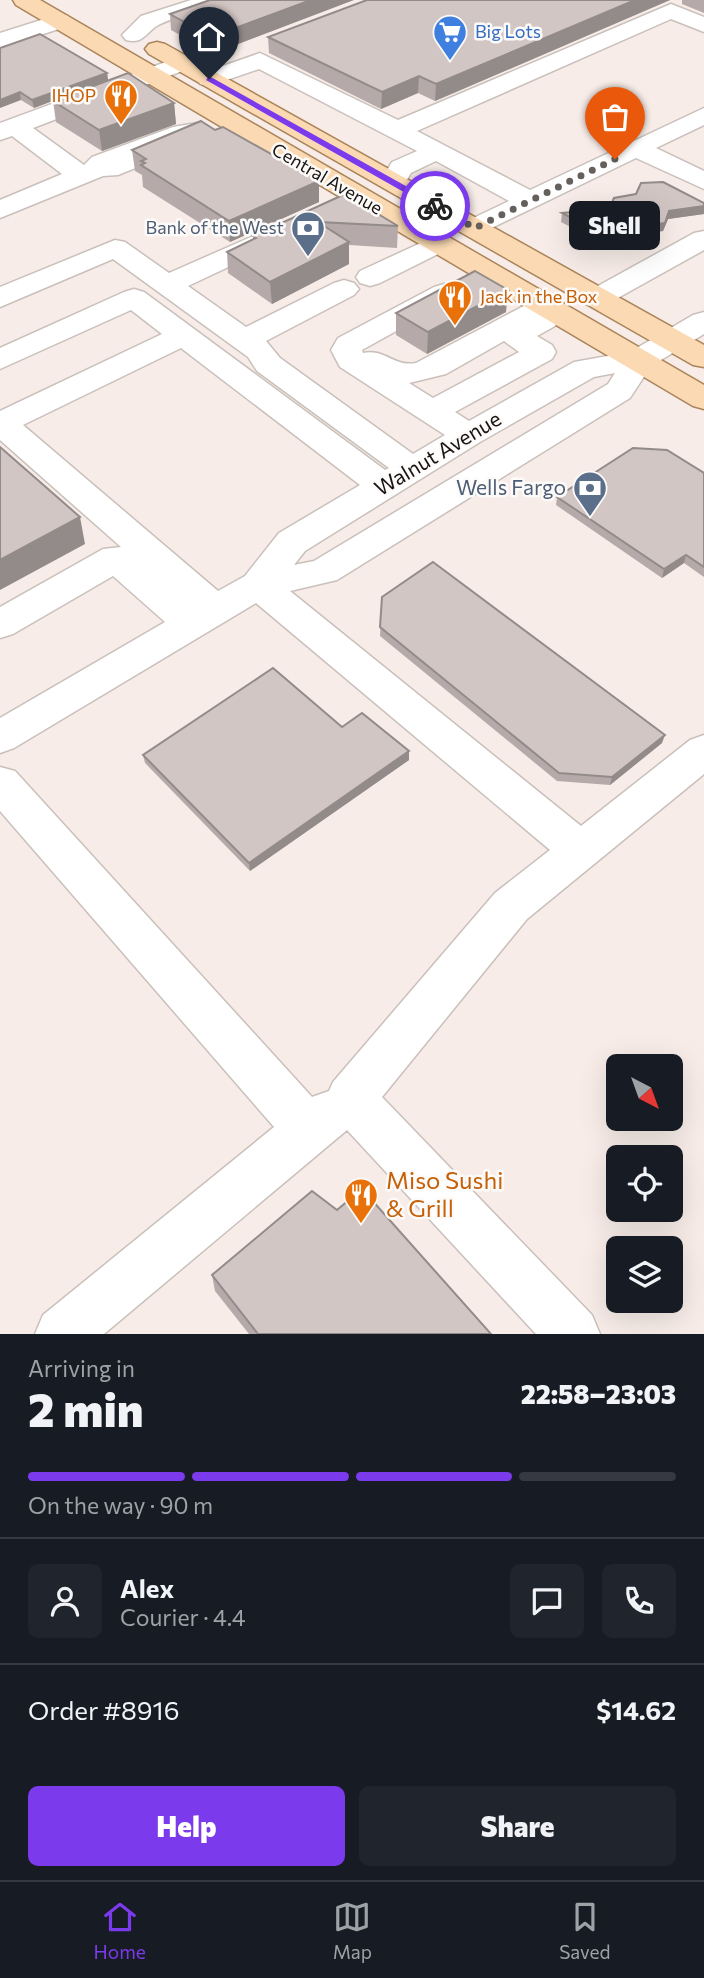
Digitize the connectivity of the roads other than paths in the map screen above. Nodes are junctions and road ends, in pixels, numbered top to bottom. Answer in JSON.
{"nodes":[{"id":1,"x":213,"y":0,"type":"edge"},
{"id":2,"x":42,"y":11,"type":"edge"},
{"id":3,"x":113,"y":23,"type":"dead end"},
{"id":4,"x":704,"y":25,"type":"edge"},
{"id":5,"x":134,"y":35,"type":"junction"},
{"id":6,"x":0,"y":41,"type":"edge"},
{"id":7,"x":196,"y":71,"type":"junction"},
{"id":8,"x":150,"y":75,"type":"junction"},
{"id":9,"x":704,"y":115,"type":"edge"},
{"id":10,"x":225,"y":119,"type":"junction"},
{"id":11,"x":7,"y":129,"type":"edge"},
{"id":12,"x":397,"y":130,"type":"junction"},
{"id":13,"x":255,"y":137,"type":"junction"},
{"id":14,"x":636,"y":148,"type":"junction"},
{"id":15,"x":437,"y":151,"type":"junction"},
{"id":16,"x":90,"y":172,"type":"junction"},
{"id":17,"x":704,"y":181,"type":"edge"},
{"id":18,"x":393,"y":182,"type":"junction"},
{"id":19,"x":357,"y":196,"type":"junction"},
{"id":20,"x":530,"y":201,"type":"junction"},
{"id":21,"x":0,"y":211,"type":"edge"},
{"id":22,"x":475,"y":228,"type":"junction"},
{"id":23,"x":704,"y":239,"type":"edge"},
{"id":24,"x":438,"y":243,"type":"junction"},
{"id":25,"x":486,"y":272,"type":"junction"},
{"id":26,"x":169,"y":284,"type":"junction"},
{"id":27,"x":0,"y":298,"type":"edge"},
{"id":28,"x":597,"y":298,"type":"junction"},
{"id":29,"x":551,"y":309,"type":"junction"},
{"id":30,"x":704,"y":321,"type":"edge"},
{"id":31,"x":183,"y":335,"type":"junction"},
{"id":32,"x":359,"y":338,"type":"junction"},
{"id":33,"x":244,"y":340,"type":"junction"},
{"id":34,"x":672,"y":340,"type":"junction"},
{"id":35,"x":704,"y":358,"type":"edge"},
{"id":36,"x":0,"y":360,"type":"edge"},
{"id":37,"x":639,"y":360,"type":"junction"},
{"id":38,"x":422,"y":372,"type":"junction"},
{"id":39,"x":704,"y":400,"type":"edge"},
{"id":40,"x":438,"y":409,"type":"junction"},
{"id":41,"x":0,"y":423,"type":"edge"},
{"id":42,"x":468,"y":435,"type":"junction"},
{"id":43,"x":0,"y":456,"type":"edge"},
{"id":44,"x":398,"y":478,"type":"junction"},
{"id":45,"x":116,"y":558,"type":"junction"},
{"id":46,"x":258,"y":585,"type":"junction"},
{"id":47,"x":204,"y":617,"type":"junction"},
{"id":48,"x":0,"y":625,"type":"edge"},
{"id":49,"x":0,"y":737,"type":"edge"},
{"id":50,"x":704,"y":751,"type":"edge"},
{"id":51,"x":0,"y":783,"type":"edge"},
{"id":52,"x":580,"y":850,"type":"junction"},
{"id":53,"x":350,"y":1098,"type":"junction"},
{"id":54,"x":309,"y":1130,"type":"junction"},
{"id":55,"x":62,"y":1334,"type":"edge"},
{"id":56,"x":573,"y":1334,"type":"edge"}],
"edges":[{"from":1,"to":5,"type":"street"},
{"from":2,"to":5,"type":"main road"},
{"from":2,"to":6,"type":"street"},
{"from":2,"to":8,"type":"main road","name":"Central Avenue"},
{"from":3,"to":5,"type":"main road","name":"Central Avenue"},
{"from":4,"to":12,"type":"street"},
{"from":5,"to":7,"type":"main road","name":"Central Avenue"},
{"from":7,"to":8,"type":"street"},
{"from":7,"to":12,"type":"street"},
{"from":7,"to":18,"type":"main road","name":"Central Avenue"},
{"from":8,"to":10,"type":"main road","name":"Central Avenue"},
{"from":8,"to":11,"type":"street"},
{"from":9,"to":14,"type":"street"},
{"from":10,"to":13,"type":"main road","name":"Central Avenue"},
{"from":10,"to":16,"type":"street"},
{"from":11,"to":16,"type":"street"},
{"from":12,"to":15,"type":"street"},
{"from":13,"to":18,"type":"main road"},
{"from":13,"to":19,"type":"main road","name":"Central Avenue"},
{"from":14,"to":17,"type":"street"},
{"from":14,"to":20,"type":"street"},
{"from":15,"to":18,"type":"street"},
{"from":15,"to":20,"type":"street"},
{"from":16,"to":21,"type":"street"},
{"from":18,"to":22,"type":"main road","name":"Central Avenue"},
{"from":19,"to":24,"type":"main road","name":"Central Avenue"},
{"from":19,"to":26,"type":"street"},
{"from":20,"to":22,"type":"street"},
{"from":22,"to":28,"type":"main road","name":"Central Avenue"},
{"from":23,"to":28,"type":"street"},
{"from":24,"to":25,"type":"main road","name":"Central Avenue"},
{"from":24,"to":33,"type":"street"},
{"from":25,"to":29,"type":"main road","name":"Central Avenue"},
{"from":25,"to":32,"type":"street"},
{"from":26,"to":27,"type":"street"},
{"from":26,"to":33,"type":"street"},
{"from":28,"to":34,"type":"main road","name":"Central Avenue"},
{"from":29,"to":37,"type":"main road","name":"Central Avenue"},
{"from":29,"to":38,"type":"street"},
{"from":29,"to":40,"type":"street"},
{"from":30,"to":34,"type":"street","name":"Walnut Avenue"},
{"from":31,"to":36,"type":"street"},
{"from":31,"to":41,"type":"street"},
{"from":31,"to":44,"type":"street"},
{"from":32,"to":38,"type":"street"},
{"from":32,"to":40,"type":"street"},
{"from":33,"to":44,"type":"street"},
{"from":34,"to":35,"type":"main road","name":"Central Avenue"},
{"from":34,"to":37,"type":"street","name":"Walnut Avenue"},
{"from":37,"to":39,"type":"main road","name":"Central Avenue"},
{"from":37,"to":42,"type":"street","name":"Walnut Avenue"},
{"from":37,"to":46,"type":"street","name":"Walnut Avenue"},
{"from":38,"to":40,"type":"street"},
{"from":40,"to":42,"type":"street"},
{"from":41,"to":47,"type":"street"},
{"from":42,"to":44,"type":"street","name":"Walnut Avenue"},
{"from":43,"to":45,"type":"street"},
{"from":44,"to":46,"type":"street","name":"Walnut Avenue"},
{"from":45,"to":47,"type":"street"},
{"from":45,"to":48,"type":"street"},
{"from":46,"to":47,"type":"street","name":"Walnut Avenue"},
{"from":46,"to":52,"type":"street"},
{"from":47,"to":49,"type":"street","name":"Walnut Avenue"},
{"from":50,"to":52,"type":"street"},
{"from":51,"to":54,"type":"street"},
{"from":52,"to":53,"type":"street"},
{"from":53,"to":54,"type":"street"},
{"from":53,"to":56,"type":"street"},
{"from":54,"to":55,"type":"street"}]}
